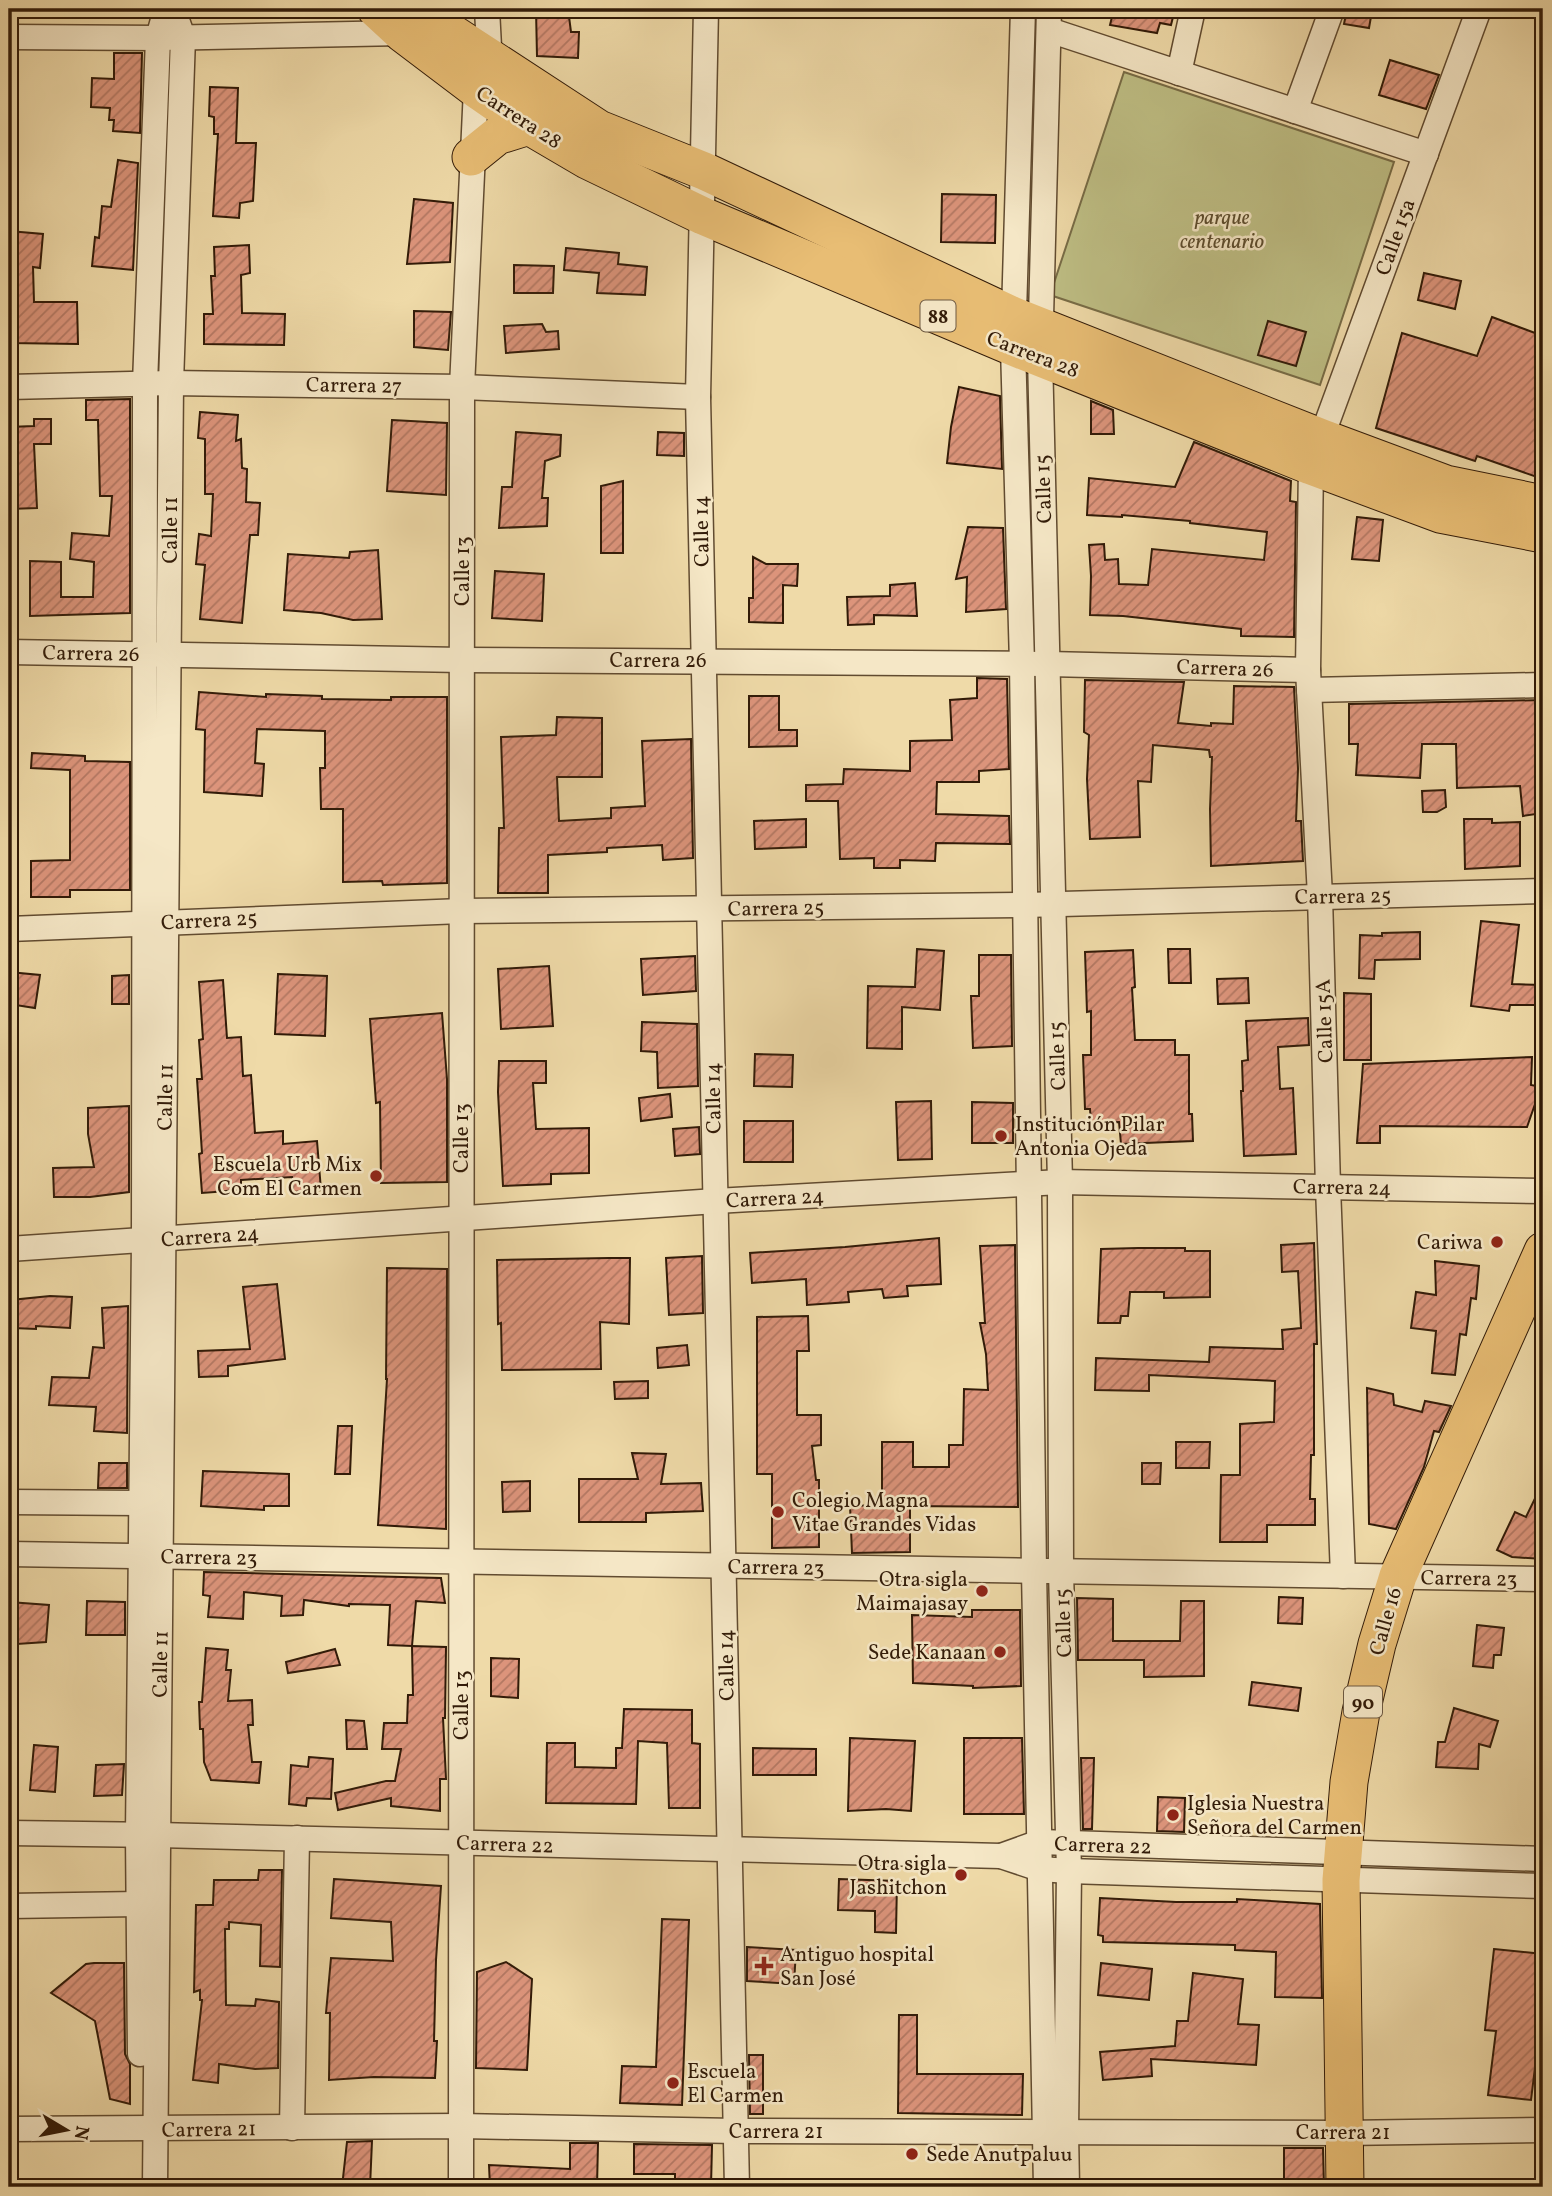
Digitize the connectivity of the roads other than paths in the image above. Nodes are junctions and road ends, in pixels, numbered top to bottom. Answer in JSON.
{"nodes":[{"id":1,"x":166,"y":9,"type":"edge"},
{"id":2,"x":173,"y":9,"type":"edge"},
{"id":3,"x":487,"y":9,"type":"edge"},
{"id":4,"x":706,"y":9,"type":"edge"},
{"id":5,"x":1023,"y":9,"type":"edge"},
{"id":6,"x":1193,"y":9,"type":"edge"},
{"id":7,"x":1332,"y":9,"type":"edge"},
{"id":8,"x":1479,"y":9,"type":"edge"},
{"id":9,"x":398,"y":17,"type":"edge"},
{"id":10,"x":1049,"y":19,"type":"edge"},
{"id":11,"x":9,"y":37,"type":"edge"},
{"id":12,"x":170,"y":37,"type":"junction"},
{"id":13,"x":482,"y":73,"type":"junction"},
{"id":14,"x":1179,"y":73,"type":"junction"},
{"id":15,"x":1294,"y":111,"type":"junction"},
{"id":16,"x":529,"y":126,"type":"junction"},
{"id":17,"x":1426,"y":154,"type":"junction"},
{"id":18,"x":471,"y":157,"type":"junction"},
{"id":19,"x":704,"y":172,"type":"junction"},
{"id":20,"x":703,"y":216,"type":"junction"},
{"id":21,"x":1027,"y":336,"type":"junction"},
{"id":22,"x":171,"y":383,"type":"junction"},
{"id":23,"x":145,"y":384,"type":"junction"},
{"id":24,"x":9,"y":387,"type":"edge"},
{"id":25,"x":462,"y":387,"type":"junction"},
{"id":26,"x":698,"y":397,"type":"junction"},
{"id":27,"x":1317,"y":452,"type":"junction"},
{"id":28,"x":1543,"y":504,"type":"edge"},
{"id":29,"x":1543,"y":534,"type":"edge"},
{"id":30,"x":9,"y":652,"type":"edge"},
{"id":31,"x":157,"y":654,"type":"junction"},
{"id":32,"x":462,"y":660,"type":"junction"},
{"id":33,"x":704,"y":660,"type":"junction"},
{"id":34,"x":1021,"y":663,"type":"junction"},
{"id":35,"x":1048,"y":664,"type":"junction"},
{"id":36,"x":1308,"y":680,"type":"junction"},
{"id":37,"x":1543,"y":685,"type":"edge"},
{"id":38,"x":1543,"y":891,"type":"edge"},
{"id":39,"x":1321,"y":896,"type":"junction"},
{"id":40,"x":1025,"y":905,"type":"junction"},
{"id":41,"x":1053,"y":905,"type":"junction"},
{"id":42,"x":709,"y":908,"type":"junction"},
{"id":43,"x":462,"y":911,"type":"junction"},
{"id":44,"x":155,"y":922,"type":"junction"},
{"id":45,"x":9,"y":929,"type":"edge"},
{"id":46,"x":1060,"y":1182,"type":"junction"},
{"id":47,"x":1029,"y":1184,"type":"junction"},
{"id":48,"x":1328,"y":1187,"type":"junction"},
{"id":49,"x":1543,"y":1191,"type":"edge"},
{"id":50,"x":716,"y":1201,"type":"junction"},
{"id":51,"x":461,"y":1220,"type":"junction"},
{"id":52,"x":154,"y":1240,"type":"junction"},
{"id":53,"x":9,"y":1249,"type":"edge"},
{"id":54,"x":1543,"y":1251,"type":"edge"},
{"id":55,"x":9,"y":1502,"type":"edge"},
{"id":56,"x":140,"y":1503,"type":"junction"},
{"id":57,"x":9,"y":1554,"type":"edge"},
{"id":58,"x":151,"y":1556,"type":"junction"},
{"id":59,"x":461,"y":1562,"type":"junction"},
{"id":60,"x":723,"y":1566,"type":"junction"},
{"id":61,"x":1034,"y":1571,"type":"junction"},
{"id":62,"x":1061,"y":1571,"type":"junction"},
{"id":63,"x":1343,"y":1576,"type":"junction"},
{"id":64,"x":1398,"y":1576,"type":"junction"},
{"id":65,"x":1543,"y":1579,"type":"edge"},
{"id":66,"x":9,"y":1833,"type":"edge"},
{"id":67,"x":148,"y":1835,"type":"junction"},
{"id":68,"x":297,"y":1838,"type":"junction"},
{"id":69,"x":461,"y":1842,"type":"junction"},
{"id":70,"x":1040,"y":1842,"type":"junction"},
{"id":71,"x":1069,"y":1844,"type":"junction"},
{"id":72,"x":730,"y":1850,"type":"junction"},
{"id":73,"x":1001,"y":1856,"type":"junction"},
{"id":74,"x":1543,"y":1860,"type":"edge"},
{"id":75,"x":1342,"y":1866,"type":"junction"},
{"id":76,"x":1040,"y":1869,"type":"junction"},
{"id":77,"x":1069,"y":1871,"type":"junction"},
{"id":78,"x":1543,"y":1886,"type":"edge"},
{"id":79,"x":139,"y":1905,"type":"junction"},
{"id":80,"x":9,"y":1906,"type":"edge"},
{"id":81,"x":461,"y":2126,"type":"junction"},
{"id":82,"x":292,"y":2128,"type":"junction"},
{"id":83,"x":9,"y":2129,"type":"edge"},
{"id":84,"x":148,"y":2129,"type":"junction"},
{"id":85,"x":1543,"y":2130,"type":"edge"},
{"id":86,"x":736,"y":2131,"type":"junction"},
{"id":87,"x":1055,"y":2131,"type":"junction"},
{"id":88,"x":1344,"y":2133,"type":"junction"},
{"id":89,"x":140,"y":2187,"type":"edge"},
{"id":90,"x":155,"y":2187,"type":"edge"},
{"id":91,"x":461,"y":2187,"type":"edge"},
{"id":92,"x":737,"y":2187,"type":"edge"},
{"id":93,"x":1046,"y":2187,"type":"edge"},
{"id":94,"x":1067,"y":2187,"type":"edge"},
{"id":95,"x":1345,"y":2187,"type":"edge"}],
"edges":[{"from":1,"to":12,"type":"street","name":"Calle 11"},
{"from":2,"to":12,"type":"street","name":"Calle 11"},
{"from":3,"to":13,"type":"street","name":"Calle 13"},
{"from":4,"to":19,"type":"street","name":"Calle 14"},
{"from":5,"to":21,"type":"street","name":"Calle 15"},
{"from":6,"to":14,"type":"street"},
{"from":7,"to":15,"type":"street"},
{"from":8,"to":17,"type":"street","name":"Calle 15a"},
{"from":9,"to":12,"type":"street","name":"Carrera 28"},
{"from":9,"to":13,"type":"highway","name":"Carrera 28","number":"88"},
{"from":10,"to":14,"type":"street"},
{"from":10,"to":21,"type":"street","name":"Calle 15"},
{"from":11,"to":12,"type":"street","name":"Carrera 28"},
{"from":12,"to":22,"type":"street","name":"Calle 11"},
{"from":12,"to":23,"type":"street","name":"Calle 11"},
{"from":13,"to":16,"type":"highway","name":"Carrera 28","number":"88"},
{"from":13,"to":18,"type":"street","name":"Calle 13"},
{"from":13,"to":19,"type":"highway","name":"Carrera 28","number":"88"},
{"from":14,"to":15,"type":"street"},
{"from":15,"to":17,"type":"street"},
{"from":16,"to":18,"type":"highway"},
{"from":16,"to":20,"type":"highway","name":"Carrera 28","number":"88"},
{"from":17,"to":27,"type":"street","name":"Calle 15a"},
{"from":18,"to":25,"type":"street","name":"Calle 13"},
{"from":19,"to":20,"type":"street","name":"Calle 14"},
{"from":19,"to":21,"type":"highway","name":"Carrera 28","number":"88"},
{"from":20,"to":21,"type":"highway","name":"Carrera 28","number":"88"},
{"from":20,"to":26,"type":"street","name":"Calle 14"},
{"from":21,"to":27,"type":"highway","name":"Carrera 28","number":"88"},
{"from":21,"to":34,"type":"street","name":"Calle 15"},
{"from":21,"to":35,"type":"street","name":"Calle 15"},
{"from":22,"to":23,"type":"street","name":"Carrera 27"},
{"from":22,"to":25,"type":"street","name":"Carrera 27"},
{"from":22,"to":31,"type":"street","name":"Calle 11"},
{"from":23,"to":24,"type":"street","name":"Carrera 27"},
{"from":23,"to":31,"type":"street","name":"Calle 11"},
{"from":25,"to":26,"type":"street","name":"Carrera 27"},
{"from":25,"to":32,"type":"street","name":"Calle 13"},
{"from":26,"to":33,"type":"street","name":"Calle 14"},
{"from":27,"to":28,"type":"highway","name":"Carrera 28","number":"88"},
{"from":27,"to":29,"type":"highway","name":"Carrera 28","number":"88"},
{"from":27,"to":36,"type":"street","name":"Calle 15A"},
{"from":30,"to":31,"type":"street","name":"Carrera 26"},
{"from":31,"to":32,"type":"street","name":"Carrera 26"},
{"from":31,"to":44,"type":"street","name":"Calle 11"},
{"from":32,"to":33,"type":"street","name":"Carrera 26"},
{"from":32,"to":43,"type":"street","name":"Calle 13"},
{"from":33,"to":34,"type":"street","name":"Carrera 26"},
{"from":33,"to":42,"type":"street","name":"Calle 14"},
{"from":34,"to":35,"type":"street","name":"Carrera 26"},
{"from":34,"to":40,"type":"street","name":"Calle 15"},
{"from":35,"to":36,"type":"street","name":"Carrera 26"},
{"from":35,"to":41,"type":"street","name":"Calle 15"},
{"from":36,"to":37,"type":"street","name":"Carrera 26"},
{"from":36,"to":39,"type":"street","name":"Calle 15A"},
{"from":38,"to":39,"type":"street","name":"Carrera 25"},
{"from":39,"to":41,"type":"street","name":"Carrera 25"},
{"from":39,"to":48,"type":"street","name":"Calle 15A"},
{"from":40,"to":41,"type":"street","name":"Carrera 25"},
{"from":40,"to":42,"type":"street","name":"Carrera 25"},
{"from":40,"to":47,"type":"street","name":"Calle 15"},
{"from":41,"to":46,"type":"street","name":"Calle 15"},
{"from":42,"to":43,"type":"street","name":"Carrera 25"},
{"from":42,"to":50,"type":"street","name":"Calle 14"},
{"from":43,"to":44,"type":"street","name":"Carrera 25"},
{"from":43,"to":51,"type":"street","name":"Calle 13"},
{"from":44,"to":45,"type":"street","name":"Carrera 25"},
{"from":44,"to":52,"type":"street","name":"Calle 11"},
{"from":46,"to":47,"type":"street","name":"Carrera 24"},
{"from":46,"to":48,"type":"street","name":"Carrera 24"},
{"from":46,"to":62,"type":"street","name":"Calle 15"},
{"from":47,"to":50,"type":"street","name":"Carrera 24"},
{"from":47,"to":61,"type":"street","name":"Calle 15"},
{"from":48,"to":49,"type":"street","name":"Carrera 24"},
{"from":48,"to":63,"type":"street","name":"Calle 15A"},
{"from":50,"to":51,"type":"street","name":"Carrera 24"},
{"from":50,"to":60,"type":"street","name":"Calle 14"},
{"from":51,"to":52,"type":"street","name":"Carrera 24"},
{"from":51,"to":59,"type":"street","name":"Calle 13"},
{"from":52,"to":53,"type":"street","name":"Carrera 24"},
{"from":52,"to":56,"type":"street","name":"Calle 11"},
{"from":52,"to":58,"type":"street","name":"Calle 11"},
{"from":54,"to":64,"type":"highway","name":"Calle 16","number":"90"},
{"from":55,"to":56,"type":"street"},
{"from":56,"to":58,"type":"street","name":"Calle 11"},
{"from":57,"to":58,"type":"street","name":"Carrera 23"},
{"from":58,"to":59,"type":"street","name":"Carrera 23"},
{"from":58,"to":67,"type":"street","name":"Calle 11"},
{"from":59,"to":60,"type":"street","name":"Carrera 23"},
{"from":59,"to":69,"type":"street","name":"Calle 13"},
{"from":60,"to":61,"type":"street","name":"Carrera 23"},
{"from":60,"to":72,"type":"street","name":"Calle 14"},
{"from":61,"to":62,"type":"street","name":"Carrera 23"},
{"from":61,"to":70,"type":"street","name":"Calle 15"},
{"from":62,"to":63,"type":"street","name":"Carrera 23"},
{"from":62,"to":71,"type":"street","name":"Calle 15"},
{"from":63,"to":64,"type":"street","name":"Carrera 23"},
{"from":64,"to":65,"type":"street","name":"Carrera 23"},
{"from":64,"to":75,"type":"highway","name":"Calle 16","number":"90"},
{"from":66,"to":67,"type":"street","name":"Carrera 22"},
{"from":67,"to":68,"type":"street","name":"Carrera 22"},
{"from":67,"to":79,"type":"street","name":"Calle 11"},
{"from":67,"to":84,"type":"street","name":"Calle 11"},
{"from":68,"to":69,"type":"street","name":"Carrera 22"},
{"from":68,"to":82,"type":"street"},
{"from":69,"to":72,"type":"street","name":"Carrera 22"},
{"from":69,"to":81,"type":"street","name":"Calle 13"},
{"from":70,"to":71,"type":"street","name":"Carrera 22"},
{"from":70,"to":73,"type":"street","name":"Carrera 22"},
{"from":70,"to":76,"type":"street","name":"Calle 15"},
{"from":71,"to":75,"type":"street","name":"Carrera 22"},
{"from":71,"to":77,"type":"street","name":"Calle 15"},
{"from":72,"to":73,"type":"street","name":"Carrera 22"},
{"from":72,"to":86,"type":"street","name":"Calle 14"},
{"from":73,"to":76,"type":"street","name":"Carrera 22"},
{"from":74,"to":75,"type":"street","name":"Carrera 22"},
{"from":75,"to":77,"type":"street","name":"Carrera 22"},
{"from":75,"to":78,"type":"street","name":"Carrera 22"},
{"from":75,"to":88,"type":"highway","name":"Calle 16","number":"90"},
{"from":76,"to":77,"type":"street","name":"Carrera 22"},
{"from":76,"to":87,"type":"street","name":"Calle 15"},
{"from":77,"to":87,"type":"street","name":"Calle 15"},
{"from":79,"to":80,"type":"street"},
{"from":79,"to":84,"type":"street","name":"Calle 11"},
{"from":81,"to":82,"type":"street","name":"Carrera 21"},
{"from":81,"to":86,"type":"street","name":"Carrera 21"},
{"from":81,"to":91,"type":"street","name":"Calle 13"},
{"from":82,"to":84,"type":"street","name":"Carrera 21"},
{"from":83,"to":84,"type":"street","name":"Carrera 21"},
{"from":84,"to":89,"type":"street","name":"Calle 11"},
{"from":84,"to":90,"type":"street","name":"Calle 11"},
{"from":85,"to":88,"type":"street","name":"Carrera 21"},
{"from":86,"to":87,"type":"street","name":"Carrera 21"},
{"from":86,"to":92,"type":"street","name":"Calle 14"},
{"from":87,"to":88,"type":"street","name":"Carrera 21"},
{"from":87,"to":93,"type":"street","name":"Calle 15"},
{"from":87,"to":94,"type":"street","name":"Calle 15"},
{"from":88,"to":95,"type":"highway","name":"Calle 16","number":"90"}]}
